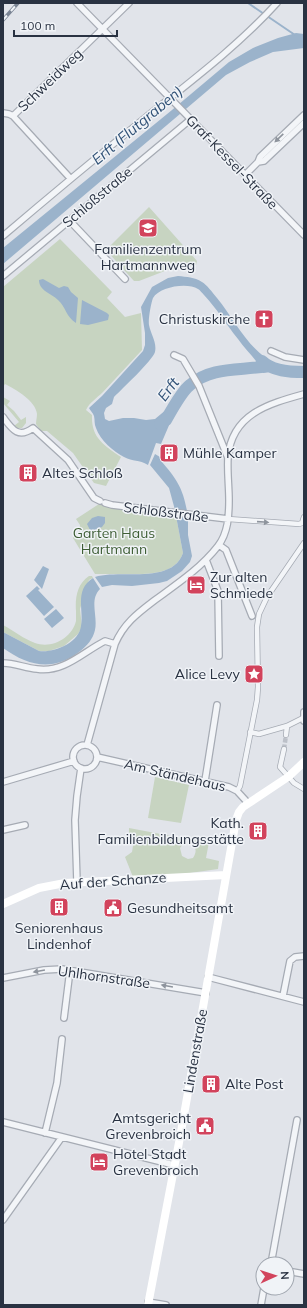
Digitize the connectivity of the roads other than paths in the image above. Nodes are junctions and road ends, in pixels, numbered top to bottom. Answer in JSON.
{"nodes":[{"id":1,"x":77,"y":3,"type":"edge"},
{"id":2,"x":129,"y":3,"type":"edge"},
{"id":3,"x":277,"y":3,"type":"edge"},
{"id":4,"x":103,"y":28,"type":"junction"},
{"id":5,"x":170,"y":98,"type":"junction"},
{"id":6,"x":3,"y":113,"type":"edge"},
{"id":7,"x":304,"y":115,"type":"edge"},
{"id":8,"x":13,"y":116,"type":"junction"},
{"id":9,"x":191,"y":119,"type":"junction"},
{"id":10,"x":304,"y":123,"type":"edge"},
{"id":11,"x":258,"y":162,"type":"junction"},
{"id":12,"x":245,"y":175,"type":"junction"},
{"id":13,"x":70,"y":178,"type":"junction"},
{"id":14,"x":69,"y":220,"type":"junction"},
{"id":15,"x":304,"y":225,"type":"edge"},
{"id":16,"x":299,"y":230,"type":"junction"},
{"id":17,"x":304,"y":235,"type":"edge"},
{"id":18,"x":3,"y":236,"type":"edge"},
{"id":19,"x":3,"y":276,"type":"edge"},
{"id":20,"x":125,"y":279,"type":"dead end"},
{"id":21,"x":271,"y":351,"type":"dead end"},
{"id":22,"x":174,"y":355,"type":"dead end"},
{"id":23,"x":304,"y":360,"type":"edge"},
{"id":24,"x":304,"y":394,"type":"edge"},
{"id":25,"x":3,"y":418,"type":"edge"},
{"id":26,"x":228,"y":459,"type":"junction"},
{"id":27,"x":228,"y":519,"type":"junction"},
{"id":28,"x":303,"y":522,"type":"edge"},
{"id":29,"x":219,"y":545,"type":"junction"},
{"id":30,"x":302,"y":545,"type":"edge"},
{"id":31,"x":206,"y":560,"type":"junction"},
{"id":32,"x":252,"y":616,"type":"dead end"},
{"id":33,"x":115,"y":644,"type":"junction"},
{"id":34,"x":219,"y":656,"type":"dead end"},
{"id":35,"x":3,"y":662,"type":"edge"},
{"id":36,"x":251,"y":677,"type":"dead end"},
{"id":37,"x":258,"y":677,"type":"junction"},
{"id":38,"x":217,"y":705,"type":"dead end"},
{"id":39,"x":304,"y":712,"type":"edge"},
{"id":40,"x":304,"y":720,"type":"edge"},
{"id":41,"x":287,"y":726,"type":"junction"},
{"id":42,"x":250,"y":732,"type":"junction"},
{"id":43,"x":286,"y":735,"type":"tunnel mouth"},
{"id":44,"x":87,"y":745,"type":"junction"},
{"id":45,"x":284,"y":750,"type":"tunnel mouth"},
{"id":46,"x":97,"y":757,"type":"junction"},
{"id":47,"x":74,"y":761,"type":"junction"},
{"id":48,"x":302,"y":766,"type":"edge"},
{"id":49,"x":81,"y":768,"type":"junction"},
{"id":50,"x":288,"y":777,"type":"junction"},
{"id":51,"x":205,"y":781,"type":"junction"},
{"id":52,"x":3,"y":782,"type":"edge"},
{"id":53,"x":304,"y":789,"type":"edge"},
{"id":54,"x":237,"y":792,"type":"junction"},
{"id":55,"x":248,"y":803,"type":"junction"},
{"id":56,"x":25,"y":824,"type":"dead end"},
{"id":57,"x":3,"y":830,"type":"edge"},
{"id":58,"x":226,"y":875,"type":"junction"},
{"id":59,"x":77,"y":882,"type":"junction"},
{"id":60,"x":3,"y":904,"type":"edge"},
{"id":61,"x":304,"y":956,"type":"edge"},
{"id":62,"x":70,"y":970,"type":"junction"},
{"id":63,"x":208,"y":977,"type":"junction"},
{"id":64,"x":3,"y":978,"type":"edge"},
{"id":65,"x":206,"y":993,"type":"junction"},
{"id":66,"x":283,"y":996,"type":"junction"},
{"id":67,"x":304,"y":1002,"type":"edge"},
{"id":68,"x":64,"y":1018,"type":"dead end"},
{"id":69,"x":62,"y":1039,"type":"dead end"},
{"id":70,"x":297,"y":1120,"type":"dead end"},
{"id":71,"x":3,"y":1122,"type":"edge"},
{"id":72,"x":45,"y":1133,"type":"junction"},
{"id":73,"x":62,"y":1137,"type":"junction"},
{"id":74,"x":174,"y":1165,"type":"junction"},
{"id":75,"x":3,"y":1220,"type":"edge"},
{"id":76,"x":272,"y":1256,"type":"edge"},
{"id":77,"x":148,"y":1303,"type":"edge"},
{"id":78,"x":166,"y":1305,"type":"edge"}],
"edges":[{"from":1,"to":4,"type":"street","name":"Graf-Kessel-Straße"},
{"from":2,"to":4,"type":"street","name":"Schweidweg"},
{"from":3,"to":5,"type":"street"},
{"from":4,"to":5,"type":"street","name":"Graf-Kessel-Straße"},
{"from":4,"to":8,"type":"street","name":"Schweidweg"},
{"from":5,"to":9,"type":"street","name":"Graf-Kessel-Straße"},
{"from":5,"to":13,"type":"street"},
{"from":6,"to":8,"type":"street","name":"Schweidweg"},
{"from":7,"to":11,"type":"street","one_way":true},
{"from":8,"to":13,"type":"street"},
{"from":9,"to":12,"type":"street","name":"Graf-Kessel-Straße"},
{"from":9,"to":14,"type":"street","name":"Schloßstraße"},
{"from":10,"to":11,"type":"street"},
{"from":11,"to":12,"type":"street"},
{"from":12,"to":16,"type":"street","name":"Graf-Kessel-Straße"},
{"from":13,"to":18,"type":"street"},
{"from":14,"to":19,"type":"street","name":"Schloßstraße"},
{"from":14,"to":20,"type":"street"},
{"from":15,"to":16,"type":"street"},
{"from":16,"to":17,"type":"street","name":"Graf-Kessel-Straße"},
{"from":21,"to":23,"type":"street"},
{"from":22,"to":26,"type":"street"},
{"from":24,"to":26,"type":"street"},
{"from":25,"to":27,"type":"street","name":"Schloßstraße"},
{"from":26,"to":27,"type":"street"},
{"from":27,"to":28,"type":"street","one_way":true},
{"from":27,"to":29,"type":"street"},
{"from":29,"to":31,"type":"street"},
{"from":29,"to":32,"type":"street"},
{"from":30,"to":37,"type":"street"},
{"from":31,"to":33,"type":"street"},
{"from":31,"to":34,"type":"street"},
{"from":33,"to":35,"type":"street"},
{"from":33,"to":44,"type":"street"},
{"from":36,"to":37,"type":"street"},
{"from":37,"to":42,"type":"street"},
{"from":38,"to":51,"type":"street"},
{"from":39,"to":40,"type":"street"},
{"from":40,"to":41,"type":"street"},
{"from":41,"to":42,"type":"street"},
{"from":41,"to":43,"type":"street"},
{"from":42,"to":54,"type":"street"},
{"from":44,"to":46,"type":"street"},
{"from":44,"to":47,"type":"street"},
{"from":45,"to":50,"type":"street"},
{"from":46,"to":49,"type":"street"},
{"from":46,"to":51,"type":"street","name":"Am Ständehaus"},
{"from":47,"to":49,"type":"street"},
{"from":47,"to":52,"type":"street"},
{"from":48,"to":50,"type":"main road"},
{"from":49,"to":59,"type":"street"},
{"from":50,"to":53,"type":"street"},
{"from":50,"to":55,"type":"main road"},
{"from":51,"to":54,"type":"street","name":"Am Ständehaus"},
{"from":54,"to":55,"type":"street","name":"Am Ständehaus"},
{"from":55,"to":58,"type":"main road","name":"Lindenstraße"},
{"from":56,"to":57,"type":"street"},
{"from":58,"to":59,"type":"main road","name":"Auf der Schanze"},
{"from":58,"to":63,"type":"main road","name":"Lindenstraße"},
{"from":59,"to":60,"type":"main road","name":"Auf der Schanze"},
{"from":61,"to":66,"type":"street"},
{"from":62,"to":64,"type":"street","name":"Uhlhornstraße","one_way":true},
{"from":65,"to":62,"type":"street","name":"Uhlhornstraße","one_way":true},
{"from":62,"to":68,"type":"street"},
{"from":63,"to":65,"type":"main road","name":"Lindenstraße"},
{"from":63,"to":66,"type":"street"},
{"from":65,"to":74,"type":"main road","name":"Lindenstraße"},
{"from":66,"to":67,"type":"street"},
{"from":69,"to":72,"type":"street"},
{"from":70,"to":76,"type":"street"},
{"from":71,"to":72,"type":"street"},
{"from":72,"to":73,"type":"street"},
{"from":73,"to":74,"type":"street"},
{"from":73,"to":75,"type":"street"},
{"from":74,"to":77,"type":"main road","name":"Lindenstraße"},
{"from":77,"to":78,"type":"street"}]}
